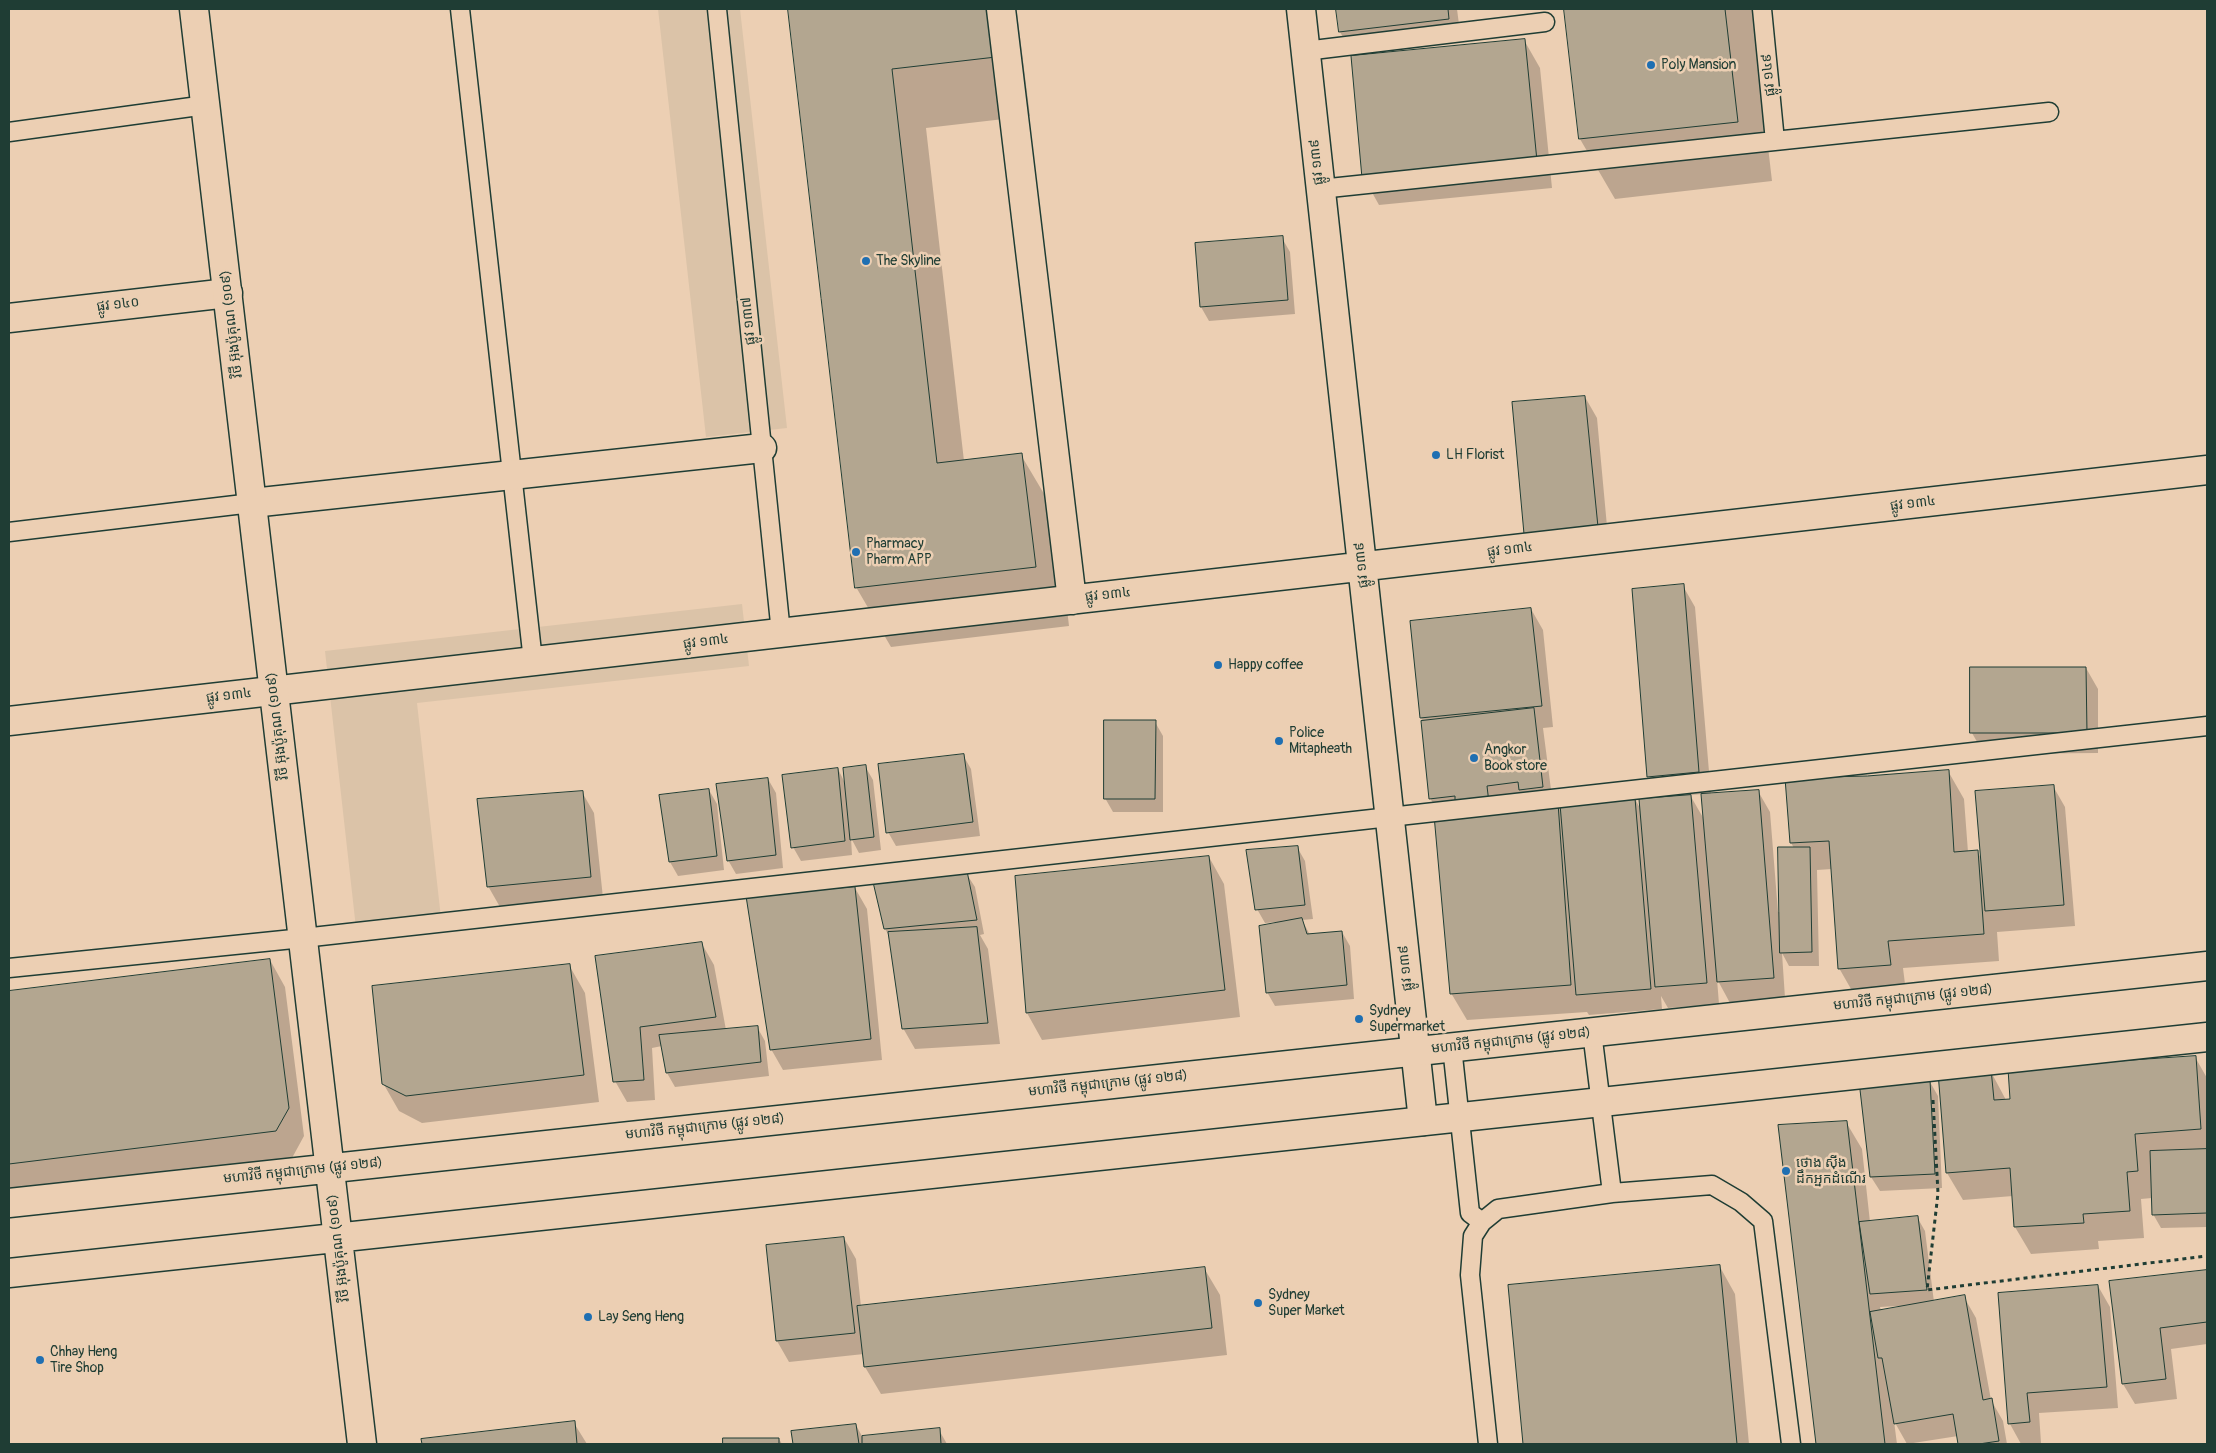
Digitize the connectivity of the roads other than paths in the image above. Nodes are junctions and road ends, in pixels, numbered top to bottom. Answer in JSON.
{"nodes":[{"id":1,"x":194,"y":9,"type":"edge"},
{"id":2,"x":460,"y":9,"type":"edge"},
{"id":3,"x":717,"y":9,"type":"edge"},
{"id":4,"x":1001,"y":9,"type":"edge"},
{"id":5,"x":1301,"y":9,"type":"edge"},
{"id":6,"x":1762,"y":9,"type":"edge"},
{"id":7,"x":1545,"y":22,"type":"dead end"},
{"id":8,"x":1305,"y":51,"type":"junction"},
{"id":9,"x":206,"y":105,"type":"junction"},
{"id":10,"x":2048,"y":112,"type":"dead end"},
{"id":11,"x":9,"y":132,"type":"edge"},
{"id":12,"x":1775,"y":141,"type":"junction"},
{"id":13,"x":1320,"y":189,"type":"junction"},
{"id":14,"x":228,"y":293,"type":"junction"},
{"id":15,"x":9,"y":318,"type":"edge"},
{"id":16,"x":762,"y":448,"type":"junction"},
{"id":17,"x":2207,"y":470,"type":"edge"},
{"id":18,"x":512,"y":475,"type":"junction"},
{"id":19,"x":252,"y":504,"type":"junction"},
{"id":20,"x":9,"y":532,"type":"edge"},
{"id":21,"x":1362,"y":567,"type":"junction"},
{"id":22,"x":1072,"y":600,"type":"junction"},
{"id":23,"x":782,"y":633,"type":"junction"},
{"id":24,"x":533,"y":662,"type":"junction"},
{"id":25,"x":274,"y":691,"type":"junction"},
{"id":26,"x":9,"y":721,"type":"edge"},
{"id":27,"x":2207,"y":726,"type":"edge"},
{"id":28,"x":1389,"y":816,"type":"junction"},
{"id":29,"x":303,"y":938,"type":"junction"},
{"id":30,"x":2207,"y":966,"type":"edge"},
{"id":31,"x":9,"y":968,"type":"edge"},
{"id":32,"x":1592,"y":1032,"type":"junction"},
{"id":33,"x":2207,"y":1037,"type":"edge"},
{"id":34,"x":1452,"y":1047,"type":"junction"},
{"id":35,"x":1415,"y":1051,"type":"junction"},
{"id":36,"x":1600,"y":1102,"type":"junction"},
{"id":37,"x":1460,"y":1117,"type":"junction"},
{"id":38,"x":1423,"y":1121,"type":"junction"},
{"id":39,"x":330,"y":1168,"type":"junction"},
{"id":40,"x":1612,"y":1193,"type":"junction"},
{"id":41,"x":9,"y":1203,"type":"edge"},
{"id":42,"x":1482,"y":1222,"type":"junction"},
{"id":43,"x":338,"y":1238,"type":"junction"},
{"id":44,"x":9,"y":1273,"type":"edge"},
{"id":45,"x":362,"y":1444,"type":"edge"},
{"id":46,"x":1488,"y":1444,"type":"edge"},
{"id":47,"x":1791,"y":1444,"type":"edge"}],
"edges":[{"from":1,"to":9,"type":"street","name":"វិថី អ៊ុងប៉ូគុណ (១០៩)"},
{"from":2,"to":18,"type":"lane"},
{"from":3,"to":16,"type":"lane","name":"ផ្លូវ ១៣៧"},
{"from":4,"to":22,"type":"street"},
{"from":5,"to":8,"type":"street","name":"ផ្លូវ ១៣៩"},
{"from":6,"to":12,"type":"lane","name":"ផ្លូវ ១៤៩"},
{"from":7,"to":8,"type":"lane"},
{"from":8,"to":13,"type":"street","name":"ផ្លូវ ១៣៩"},
{"from":9,"to":11,"type":"lane"},
{"from":9,"to":14,"type":"street","name":"វិថី អ៊ុងប៉ូគុណ (១០៩)"},
{"from":10,"to":12,"type":"lane"},
{"from":12,"to":13,"type":"lane"},
{"from":13,"to":21,"type":"street","name":"ផ្លូវ ១៣៩"},
{"from":14,"to":15,"type":"street","name":"ផ្លូវ ១៤០"},
{"from":14,"to":19,"type":"street","name":"វិថី អ៊ុងប៉ូគុណ (១០៩)"},
{"from":16,"to":18,"type":"street"},
{"from":16,"to":23,"type":"lane","name":"ផ្លូវ ១៣៧"},
{"from":17,"to":21,"type":"street","name":"ផ្លូវ ១៣៤"},
{"from":18,"to":19,"type":"street"},
{"from":18,"to":24,"type":"lane"},
{"from":19,"to":20,"type":"lane"},
{"from":19,"to":25,"type":"street","name":"វិថី អ៊ុងប៉ូគុណ (១០៩)"},
{"from":21,"to":22,"type":"street","name":"ផ្លូវ ១៣៤"},
{"from":21,"to":28,"type":"street","name":"ផ្លូវ ១៣៩"},
{"from":22,"to":23,"type":"street","name":"ផ្លូវ ១៣៤"},
{"from":23,"to":24,"type":"street","name":"ផ្លូវ ១៣៤"},
{"from":24,"to":25,"type":"street","name":"ផ្លូវ ១៣៤"},
{"from":25,"to":26,"type":"street","name":"ផ្លូវ ១៣៤"},
{"from":25,"to":29,"type":"street","name":"វិថី អ៊ុងប៉ូគុណ (១០៩)"},
{"from":27,"to":28,"type":"lane"},
{"from":28,"to":29,"type":"lane"},
{"from":28,"to":35,"type":"street","name":"ផ្លូវ ១៣៩"},
{"from":29,"to":31,"type":"lane"},
{"from":29,"to":39,"type":"street","name":"វិថី អ៊ុងប៉ូគុណ (១០៩)"},
{"from":30,"to":32,"type":"street","name":"មហាវិថី កម្ពុជាក្រោម (ផ្លូវ ១២៨)"},
{"from":32,"to":34,"type":"street","name":"មហាវិថី កម្ពុជាក្រោម (ផ្លូវ ១២៨)"},
{"from":32,"to":36,"type":"lane"},
{"from":33,"to":36,"type":"street"},
{"from":34,"to":35,"type":"street","name":"មហាវិថី កម្ពុជាក្រោម (ផ្លូវ ១២៨)"},
{"from":34,"to":37,"type":"lane"},
{"from":35,"to":38,"type":"street","name":"ផ្លូវ ១៣៩"},
{"from":35,"to":39,"type":"street","name":"មហាវិថី កម្ពុជាក្រោម (ផ្លូវ ១២៨)"},
{"from":36,"to":37,"type":"street"},
{"from":36,"to":40,"type":"lane"},
{"from":37,"to":38,"type":"street"},
{"from":37,"to":42,"type":"lane"},
{"from":38,"to":43,"type":"street"},
{"from":39,"to":41,"type":"street","name":"មហាវិថី កម្ពុជាក្រោម (ផ្លូវ ១២៨)"},
{"from":39,"to":43,"type":"street","name":"វិថី អ៊ុងប៉ូគុណ (១០៩)"},
{"from":40,"to":42,"type":"lane"},
{"from":40,"to":47,"type":"lane"},
{"from":42,"to":46,"type":"lane"},
{"from":43,"to":44,"type":"street"},
{"from":43,"to":45,"type":"street","name":"វិថី អ៊ុងប៉ូគុណ (១០៩)"}]}
